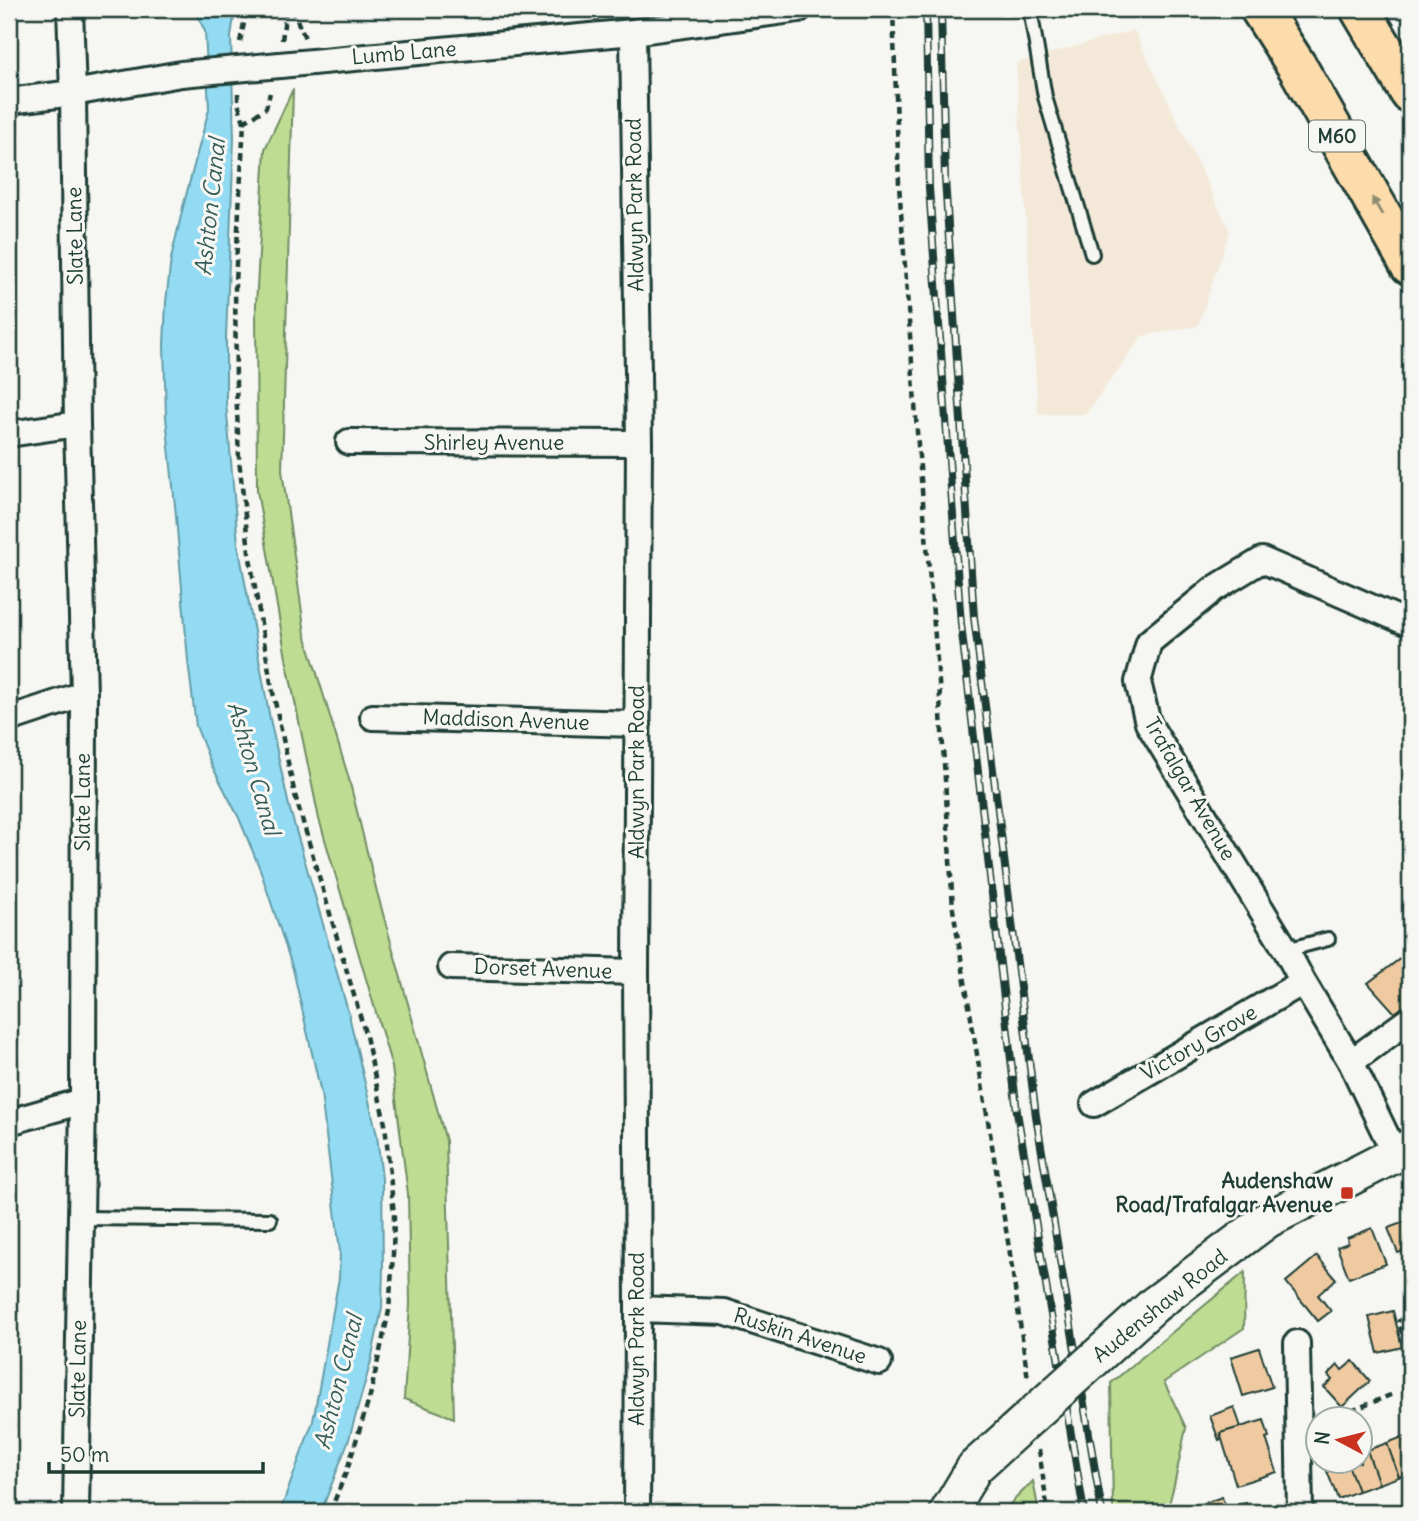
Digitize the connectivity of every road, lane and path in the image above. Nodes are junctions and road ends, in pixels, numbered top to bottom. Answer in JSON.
{"nodes":[{"id":1,"x":70,"y":9,"type":"edge"},
{"id":2,"x":247,"y":9,"type":"edge"},
{"id":3,"x":800,"y":9,"type":"edge"},
{"id":4,"x":893,"y":9,"type":"edge"},
{"id":5,"x":1030,"y":9,"type":"edge"},
{"id":6,"x":1260,"y":9,"type":"edge"},
{"id":7,"x":1360,"y":9,"type":"edge"},
{"id":8,"x":633,"y":32,"type":"junction"},
{"id":9,"x":239,"y":45,"type":"dead end"},
{"id":10,"x":279,"y":65,"type":"junction"},
{"id":11,"x":238,"y":91,"type":"dead end"},
{"id":12,"x":73,"y":93,"type":"junction"},
{"id":13,"x":1410,"y":93,"type":"edge"},
{"id":14,"x":9,"y":101,"type":"edge"},
{"id":15,"x":244,"y":122,"type":"junction"},
{"id":16,"x":1092,"y":254,"type":"dead end"},
{"id":17,"x":1410,"y":265,"type":"edge"},
{"id":18,"x":77,"y":424,"type":"junction"},
{"id":19,"x":9,"y":434,"type":"edge"},
{"id":20,"x":349,"y":442,"type":"dead end"},
{"id":21,"x":639,"y":443,"type":"junction"},
{"id":22,"x":1410,"y":624,"type":"edge"},
{"id":23,"x":83,"y":694,"type":"junction"},
{"id":24,"x":373,"y":716,"type":"dead end"},
{"id":25,"x":9,"y":719,"type":"edge"},
{"id":26,"x":638,"y":724,"type":"junction"},
{"id":27,"x":1328,"y":939,"type":"dead end"},
{"id":28,"x":1286,"y":950,"type":"junction"},
{"id":29,"x":451,"y":967,"type":"dead end"},
{"id":30,"x":636,"y":972,"type":"junction"},
{"id":31,"x":1303,"y":982,"type":"junction"},
{"id":32,"x":1410,"y":1019,"type":"edge"},
{"id":33,"x":1351,"y":1062,"type":"junction"},
{"id":34,"x":83,"y":1101,"type":"junction"},
{"id":35,"x":1094,"y":1104,"type":"dead end"},
{"id":36,"x":9,"y":1122,"type":"edge"},
{"id":37,"x":1403,"y":1151,"type":"edge"},
{"id":38,"x":81,"y":1218,"type":"junction"},
{"id":39,"x":270,"y":1220,"type":"dead end"},
{"id":40,"x":638,"y":1309,"type":"junction"},
{"id":41,"x":1410,"y":1317,"type":"edge"},
{"id":42,"x":1297,"y":1343,"type":"dead end"},
{"id":43,"x":1405,"y":1345,"type":"dead end"},
{"id":44,"x":879,"y":1362,"type":"dead end"},
{"id":45,"x":1030,"y":1390,"type":"dead end"},
{"id":46,"x":1393,"y":1394,"type":"dead end"},
{"id":47,"x":1362,"y":1406,"type":"edge"},
{"id":48,"x":1038,"y":1444,"type":"dead end"},
{"id":49,"x":76,"y":1512,"type":"edge"},
{"id":50,"x":330,"y":1512,"type":"edge"},
{"id":51,"x":637,"y":1512,"type":"edge"},
{"id":52,"x":948,"y":1512,"type":"edge"},
{"id":53,"x":1048,"y":1512,"type":"edge"},
{"id":54,"x":1300,"y":1512,"type":"edge"}],
"edges":[{"from":1,"to":12,"type":"street","name":"Slate Lane"},
{"from":2,"to":9,"type":"path"},
{"from":3,"to":8,"type":"street","name":"Lumb Lane"},
{"from":4,"to":45,"type":"path"},
{"from":5,"to":16,"type":"lane"},
{"from":17,"to":6,"type":"highway","number":"M60","one_way":true},
{"from":7,"to":13,"type":"highway"},
{"from":8,"to":10,"type":"street","name":"Lumb Lane"},
{"from":8,"to":21,"type":"street","name":"Aldwyn Park Road"},
{"from":10,"to":12,"type":"street","name":"Lumb Lane","bridge":true},
{"from":10,"to":15,"type":"path"},
{"from":11,"to":15,"type":"path"},
{"from":12,"to":14,"type":"street","name":"Lumb Lane"},
{"from":12,"to":18,"type":"street","name":"Slate Lane"},
{"from":15,"to":50,"type":"path"},
{"from":18,"to":19,"type":"street"},
{"from":18,"to":23,"type":"street","name":"Slate Lane"},
{"from":20,"to":21,"type":"street","name":"Shirley Avenue"},
{"from":21,"to":26,"type":"street","name":"Aldwyn Park Road"},
{"from":22,"to":28,"type":"street","name":"Trafalgar Avenue"},
{"from":23,"to":25,"type":"street"},
{"from":23,"to":34,"type":"street","name":"Slate Lane"},
{"from":24,"to":26,"type":"street","name":"Maddison Avenue"},
{"from":26,"to":30,"type":"street","name":"Aldwyn Park Road"},
{"from":27,"to":28,"type":"lane"},
{"from":28,"to":31,"type":"street","name":"Trafalgar Avenue"},
{"from":29,"to":30,"type":"street","name":"Dorset Avenue"},
{"from":30,"to":40,"type":"street","name":"Aldwyn Park Road"},
{"from":31,"to":33,"type":"street","name":"Trafalgar Avenue"},
{"from":31,"to":35,"type":"street","name":"Victory Grove"},
{"from":32,"to":33,"type":"street"},
{"from":33,"to":37,"type":"street","name":"Trafalgar Avenue"},
{"from":34,"to":36,"type":"street"},
{"from":34,"to":38,"type":"street","name":"Slate Lane"},
{"from":37,"to":52,"type":"main road","name":"Audenshaw Road","bridge":true},
{"from":38,"to":39,"type":"lane"},
{"from":38,"to":49,"type":"street","name":"Slate Lane"},
{"from":40,"to":44,"type":"street","name":"Ruskin Avenue"},
{"from":40,"to":51,"type":"street","name":"Aldwyn Park Road"},
{"from":41,"to":43,"type":"path"},
{"from":42,"to":54,"type":"street"},
{"from":46,"to":47,"type":"path"},
{"from":48,"to":53,"type":"path"}]}
